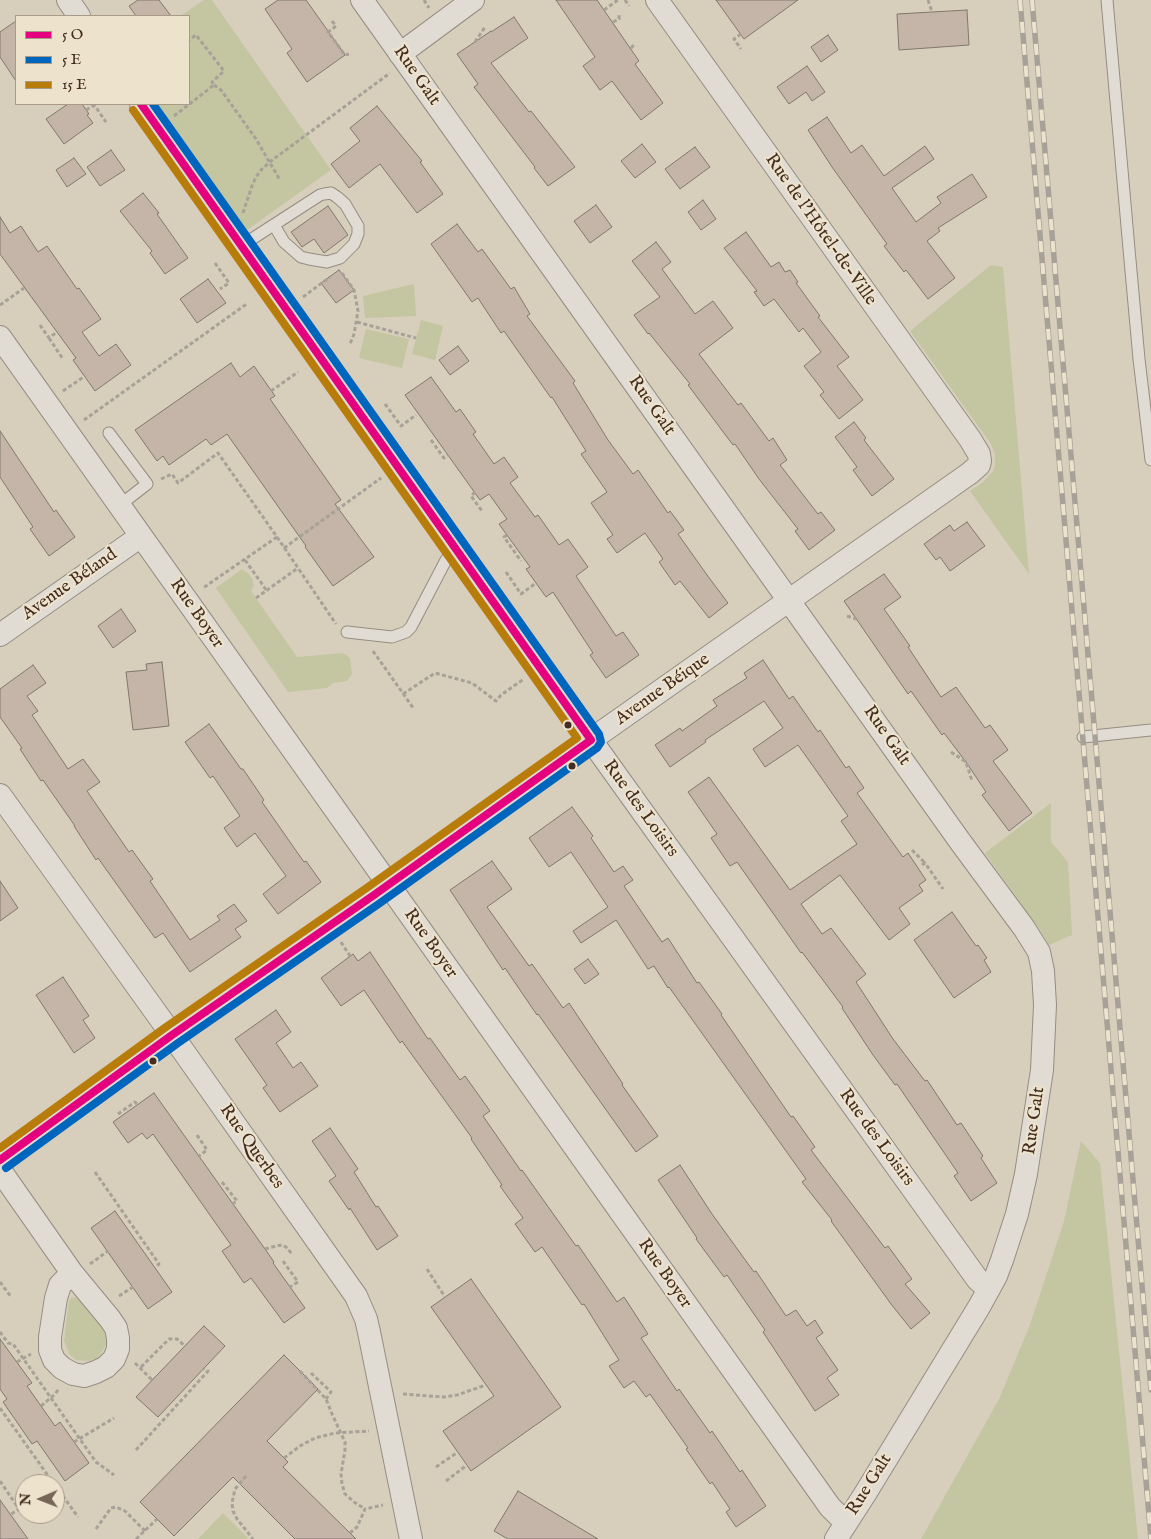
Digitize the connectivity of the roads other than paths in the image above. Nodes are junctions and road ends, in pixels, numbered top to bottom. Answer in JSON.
{"nodes":[{"id":1,"x":68,"y":0,"type":"edge"},
{"id":2,"x":362,"y":0,"type":"edge"},
{"id":3,"x":473,"y":0,"type":"edge"},
{"id":4,"x":657,"y":0,"type":"edge"},
{"id":5,"x":1107,"y":0,"type":"edge"},
{"id":6,"x":78,"y":15,"type":"edge"},
{"id":7,"x":397,"y":62,"type":"junction"},
{"id":8,"x":142,"y":105,"type":"edge"},
{"id":9,"x":274,"y":225,"type":"junction"},
{"id":10,"x":241,"y":246,"type":"junction"},
{"id":11,"x":0,"y":337,"type":"edge"},
{"id":12,"x":110,"y":433,"type":"dead end"},
{"id":13,"x":1151,"y":460,"type":"edge"},
{"id":14,"x":980,"y":461,"type":"joint"},
{"id":15,"x":120,"y":505,"type":"junction"},
{"id":16,"x":141,"y":536,"type":"junction"},
{"id":17,"x":456,"y":550,"type":"junction"},
{"id":18,"x":790,"y":600,"type":"junction"},
{"id":19,"x":347,"y":632,"type":"road end"},
{"id":20,"x":0,"y":635,"type":"edge"},
{"id":21,"x":1151,"y":730,"type":"edge"},
{"id":22,"x":1084,"y":737,"type":"dead end"},
{"id":23,"x":590,"y":740,"type":"junction"},
{"id":24,"x":0,"y":795,"type":"edge"},
{"id":25,"x":388,"y":885,"type":"junction"},
{"id":26,"x":172,"y":1035,"type":"junction"},
{"id":27,"x":0,"y":1160,"type":"edge"},
{"id":28,"x":0,"y":1170,"type":"edge"},
{"id":29,"x":81,"y":1269,"type":"road end"},
{"id":30,"x":989,"y":1289,"type":"junction"},
{"id":31,"x":841,"y":1531,"type":"edge"},
{"id":32,"x":411,"y":1539,"type":"edge"}],
"edges":[{"from":1,"to":6,"type":"street"},
{"from":2,"to":7,"type":"street","name":"Rue Galt"},
{"from":3,"to":7,"type":"street"},
{"from":4,"to":14,"type":"street","name":"Rue de l'Hôtel-de-Ville"},
{"from":5,"to":13,"type":"lane"},
{"from":7,"to":18,"type":"street","name":"Rue Galt"},
{"from":8,"to":10,"type":"street","name":"Rue des Loisirs"},
{"from":9,"to":9,"type":"lane"},
{"from":9,"to":10,"type":"lane"},
{"from":10,"to":17,"type":"street","name":"Rue des Loisirs"},
{"from":11,"to":15,"type":"street","name":"Rue Boyer"},
{"from":12,"to":15,"type":"lane"},
{"from":14,"to":18,"type":"street","name":"Avenue Béique"},
{"from":15,"to":16,"type":"street","name":"Rue Boyer"},
{"from":16,"to":20,"type":"street","name":"Avenue Béland"},
{"from":16,"to":25,"type":"street","name":"Rue Boyer"},
{"from":17,"to":19,"type":"lane"},
{"from":17,"to":23,"type":"street","name":"Rue des Loisirs"},
{"from":18,"to":23,"type":"street","name":"Avenue Béique"},
{"from":18,"to":30,"type":"street","name":"Rue Galt"},
{"from":21,"to":22,"type":"lane"},
{"from":23,"to":25,"type":"street","name":"Avenue Béique"},
{"from":23,"to":30,"type":"street","name":"Rue des Loisirs"},
{"from":24,"to":26,"type":"street","name":"Rue Querbes"},
{"from":25,"to":26,"type":"street","name":"Avenue Béique"},
{"from":25,"to":31,"type":"street","name":"Rue Boyer"},
{"from":26,"to":27,"type":"street","name":"Avenue Béique"},
{"from":26,"to":32,"type":"street","name":"Rue Querbes"},
{"from":28,"to":29,"type":"street"},
{"from":30,"to":31,"type":"street","name":"Rue Galt"}]}
